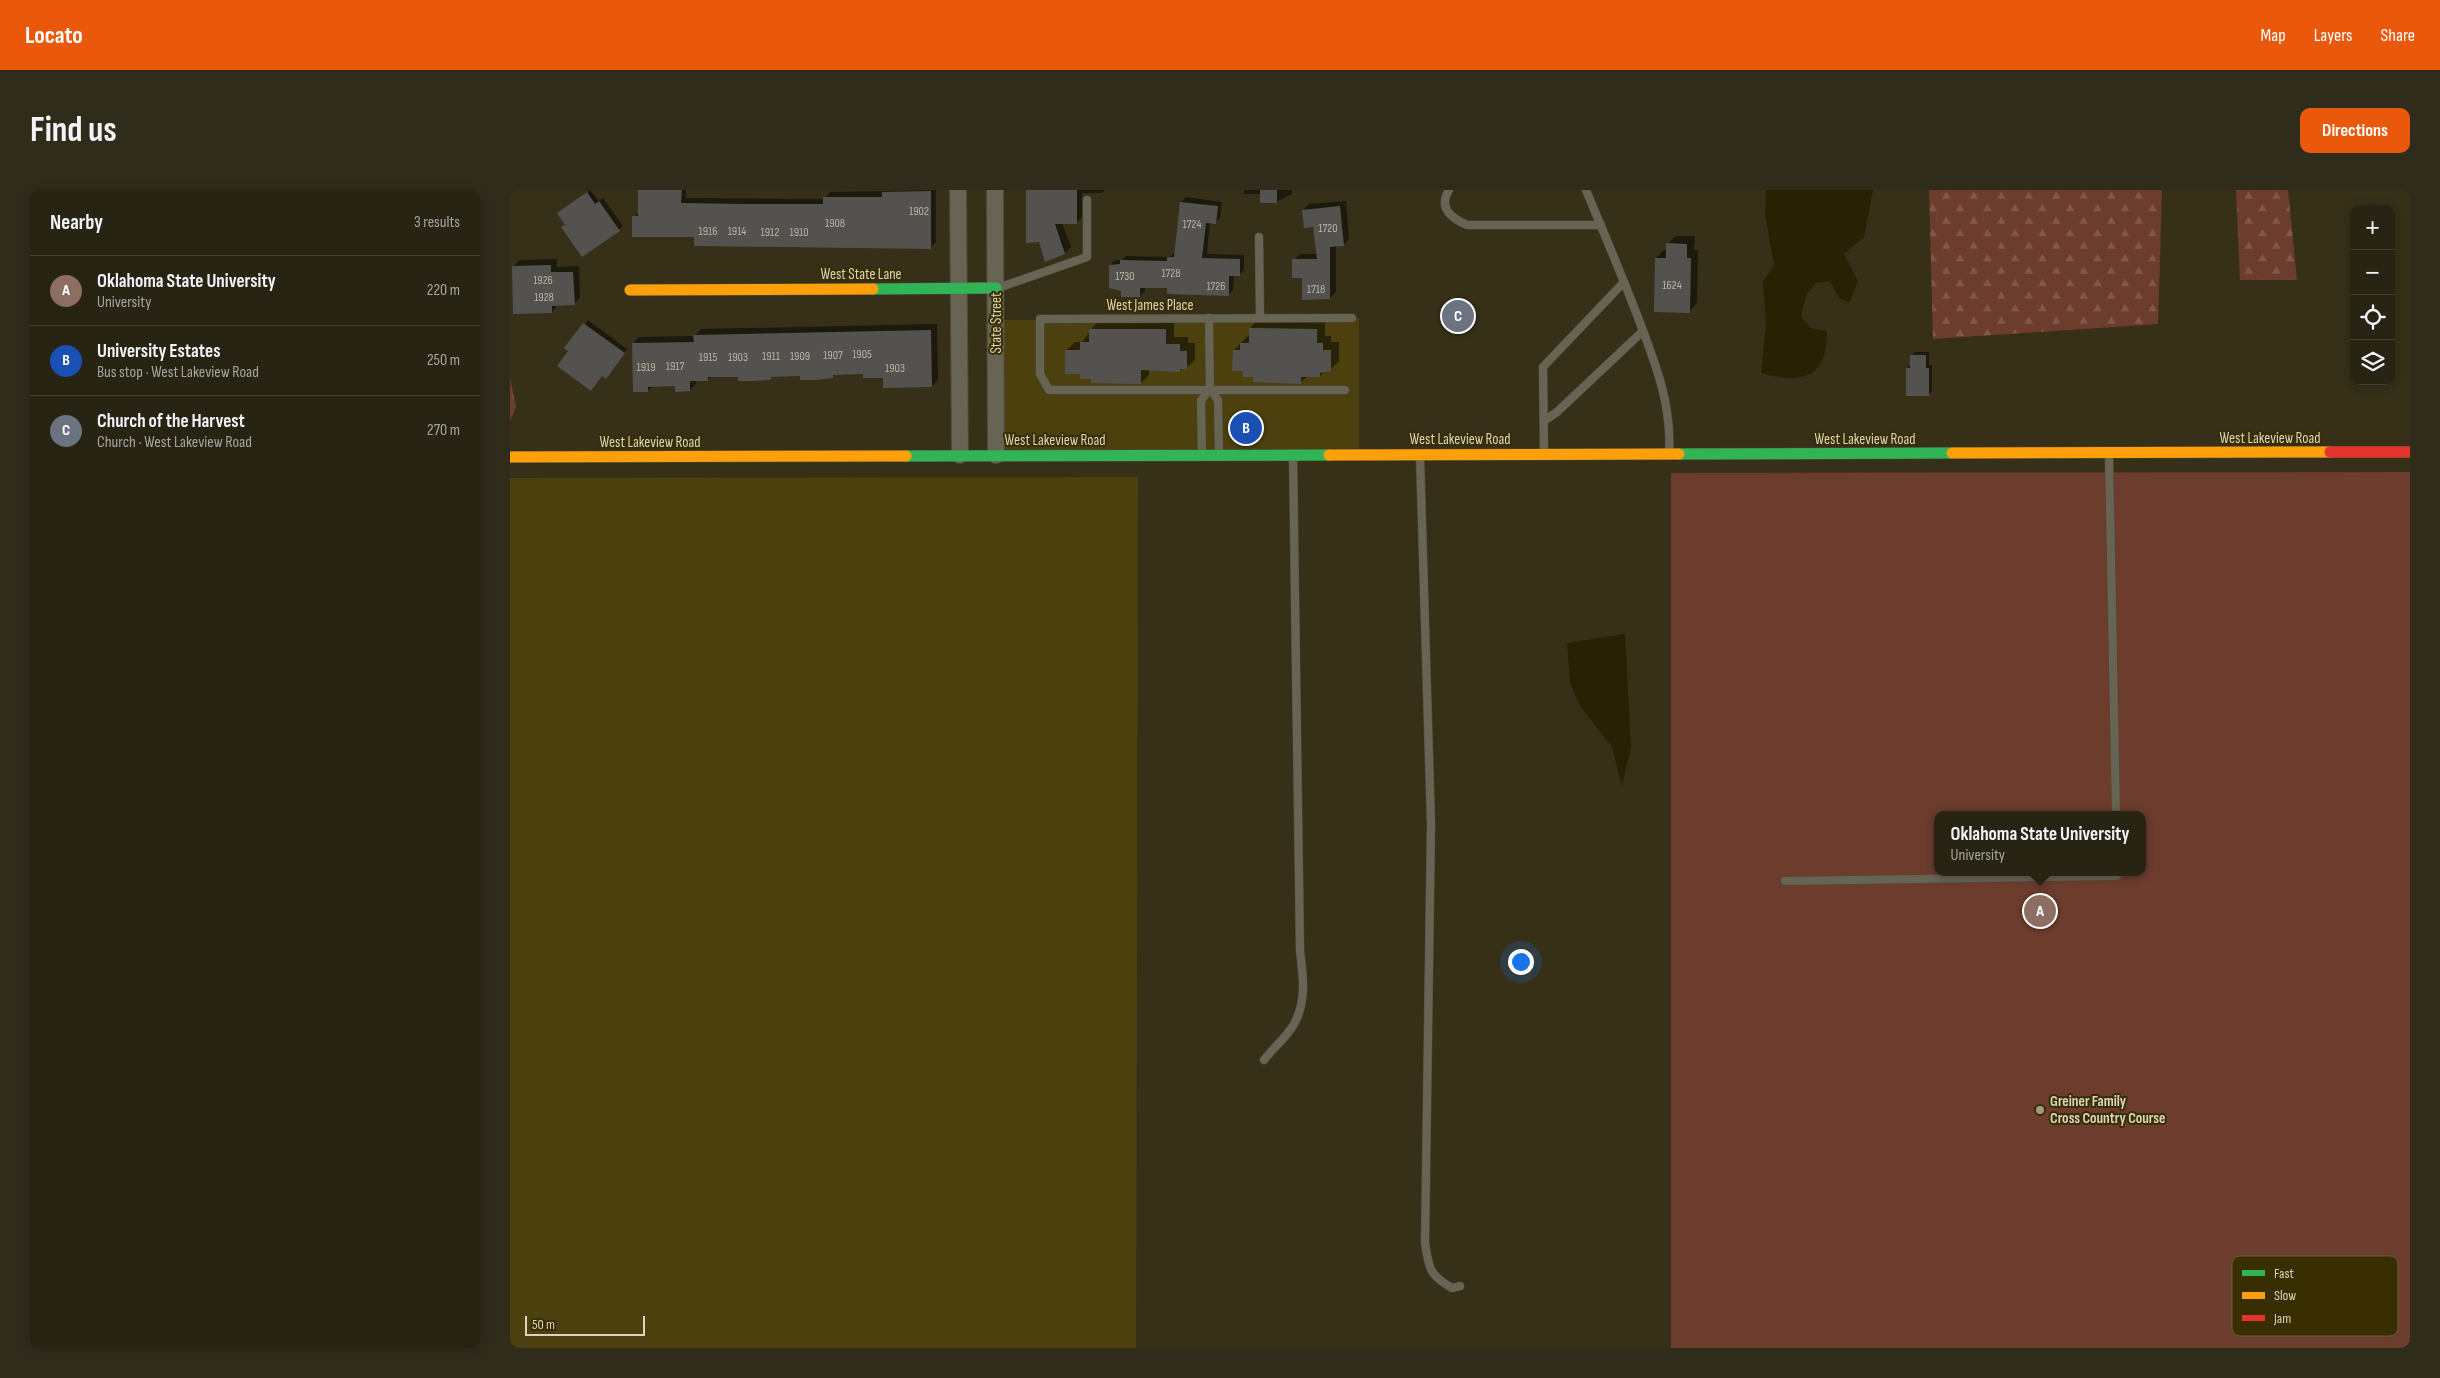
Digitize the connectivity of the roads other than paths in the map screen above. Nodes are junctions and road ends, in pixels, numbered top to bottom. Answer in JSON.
{"nodes":[{"id":1,"x":958,"y":190,"type":"edge"},
{"id":2,"x":995,"y":190,"type":"edge"},
{"id":3,"x":1449,"y":190,"type":"edge"},
{"id":4,"x":1586,"y":190,"type":"edge"},
{"id":5,"x":1087,"y":200,"type":"dead end"},
{"id":6,"x":1601,"y":225,"type":"junction"},
{"id":7,"x":1259,"y":237,"type":"dead end"},
{"id":8,"x":1624,"y":282,"type":"junction"},
{"id":9,"x":996,"y":288,"type":"junction"},
{"id":10,"x":959,"y":289,"type":"junction"},
{"id":11,"x":630,"y":290,"type":"dead end"},
{"id":12,"x":1209,"y":318,"type":"junction"},
{"id":13,"x":1260,"y":318,"type":"junction"},
{"id":14,"x":1352,"y":318,"type":"dead end"},
{"id":15,"x":1643,"y":331,"type":"junction"},
{"id":16,"x":1210,"y":389,"type":"junction"},
{"id":17,"x":1345,"y":390,"type":"dead end"},
{"id":18,"x":1544,"y":421,"type":"junction"},
{"id":19,"x":2410,"y":452,"type":"edge"},
{"id":20,"x":1202,"y":454,"type":"junction"},
{"id":21,"x":1220,"y":454,"type":"junction"},
{"id":22,"x":1293,"y":454,"type":"junction"},
{"id":23,"x":1420,"y":454,"type":"junction"},
{"id":24,"x":1544,"y":454,"type":"junction"},
{"id":25,"x":1668,"y":454,"type":"junction"},
{"id":26,"x":2109,"y":454,"type":"junction"},
{"id":27,"x":960,"y":455,"type":"junction"},
{"id":28,"x":996,"y":455,"type":"junction"},
{"id":29,"x":510,"y":457,"type":"edge"},
{"id":30,"x":2116,"y":811,"type":"edge"},
{"id":31,"x":2117,"y":876,"type":"edge"},
{"id":32,"x":1785,"y":881,"type":"dead end"},
{"id":33,"x":1264,"y":1060,"type":"dead end"},
{"id":34,"x":1460,"y":1286,"type":"dead end"}],
"edges":[{"from":1,"to":10,"type":"street"},
{"from":2,"to":9,"type":"street","name":"State Street"},
{"from":3,"to":6,"type":"lane"},
{"from":4,"to":6,"type":"lane"},
{"from":5,"to":9,"type":"lane","name":"West State Lane"},
{"from":6,"to":8,"type":"lane"},
{"from":7,"to":13,"type":"lane"},
{"from":8,"to":15,"type":"lane"},
{"from":8,"to":18,"type":"lane"},
{"from":9,"to":10,"type":"main road","name":"West State Lane"},
{"from":9,"to":28,"type":"street","name":"State Street"},
{"from":10,"to":11,"type":"main road","name":"West State Lane"},
{"from":10,"to":27,"type":"street"},
{"from":12,"to":13,"type":"lane","name":"West James Place"},
{"from":12,"to":16,"type":"lane"},
{"from":12,"to":16,"type":"lane","name":"West James Place"},
{"from":13,"to":14,"type":"lane","name":"West James Place"},
{"from":15,"to":18,"type":"lane"},
{"from":15,"to":25,"type":"lane"},
{"from":16,"to":17,"type":"lane"},
{"from":16,"to":20,"type":"lane"},
{"from":16,"to":21,"type":"lane"},
{"from":18,"to":24,"type":"lane"},
{"from":19,"to":26,"type":"main road","name":"West Lakeview Road"},
{"from":20,"to":21,"type":"main road","name":"West Lakeview Road"},
{"from":20,"to":28,"type":"main road","name":"West Lakeview Road"},
{"from":21,"to":22,"type":"main road","name":"West Lakeview Road"},
{"from":22,"to":23,"type":"main road","name":"West Lakeview Road"},
{"from":22,"to":33,"type":"lane"},
{"from":23,"to":24,"type":"main road","name":"West Lakeview Road"},
{"from":23,"to":34,"type":"lane"},
{"from":24,"to":25,"type":"main road","name":"West Lakeview Road"},
{"from":25,"to":26,"type":"main road","name":"West Lakeview Road"},
{"from":26,"to":30,"type":"lane"},
{"from":27,"to":28,"type":"main road","name":"West Lakeview Road"},
{"from":27,"to":29,"type":"main road","name":"West Lakeview Road"},
{"from":31,"to":32,"type":"lane"}]}
